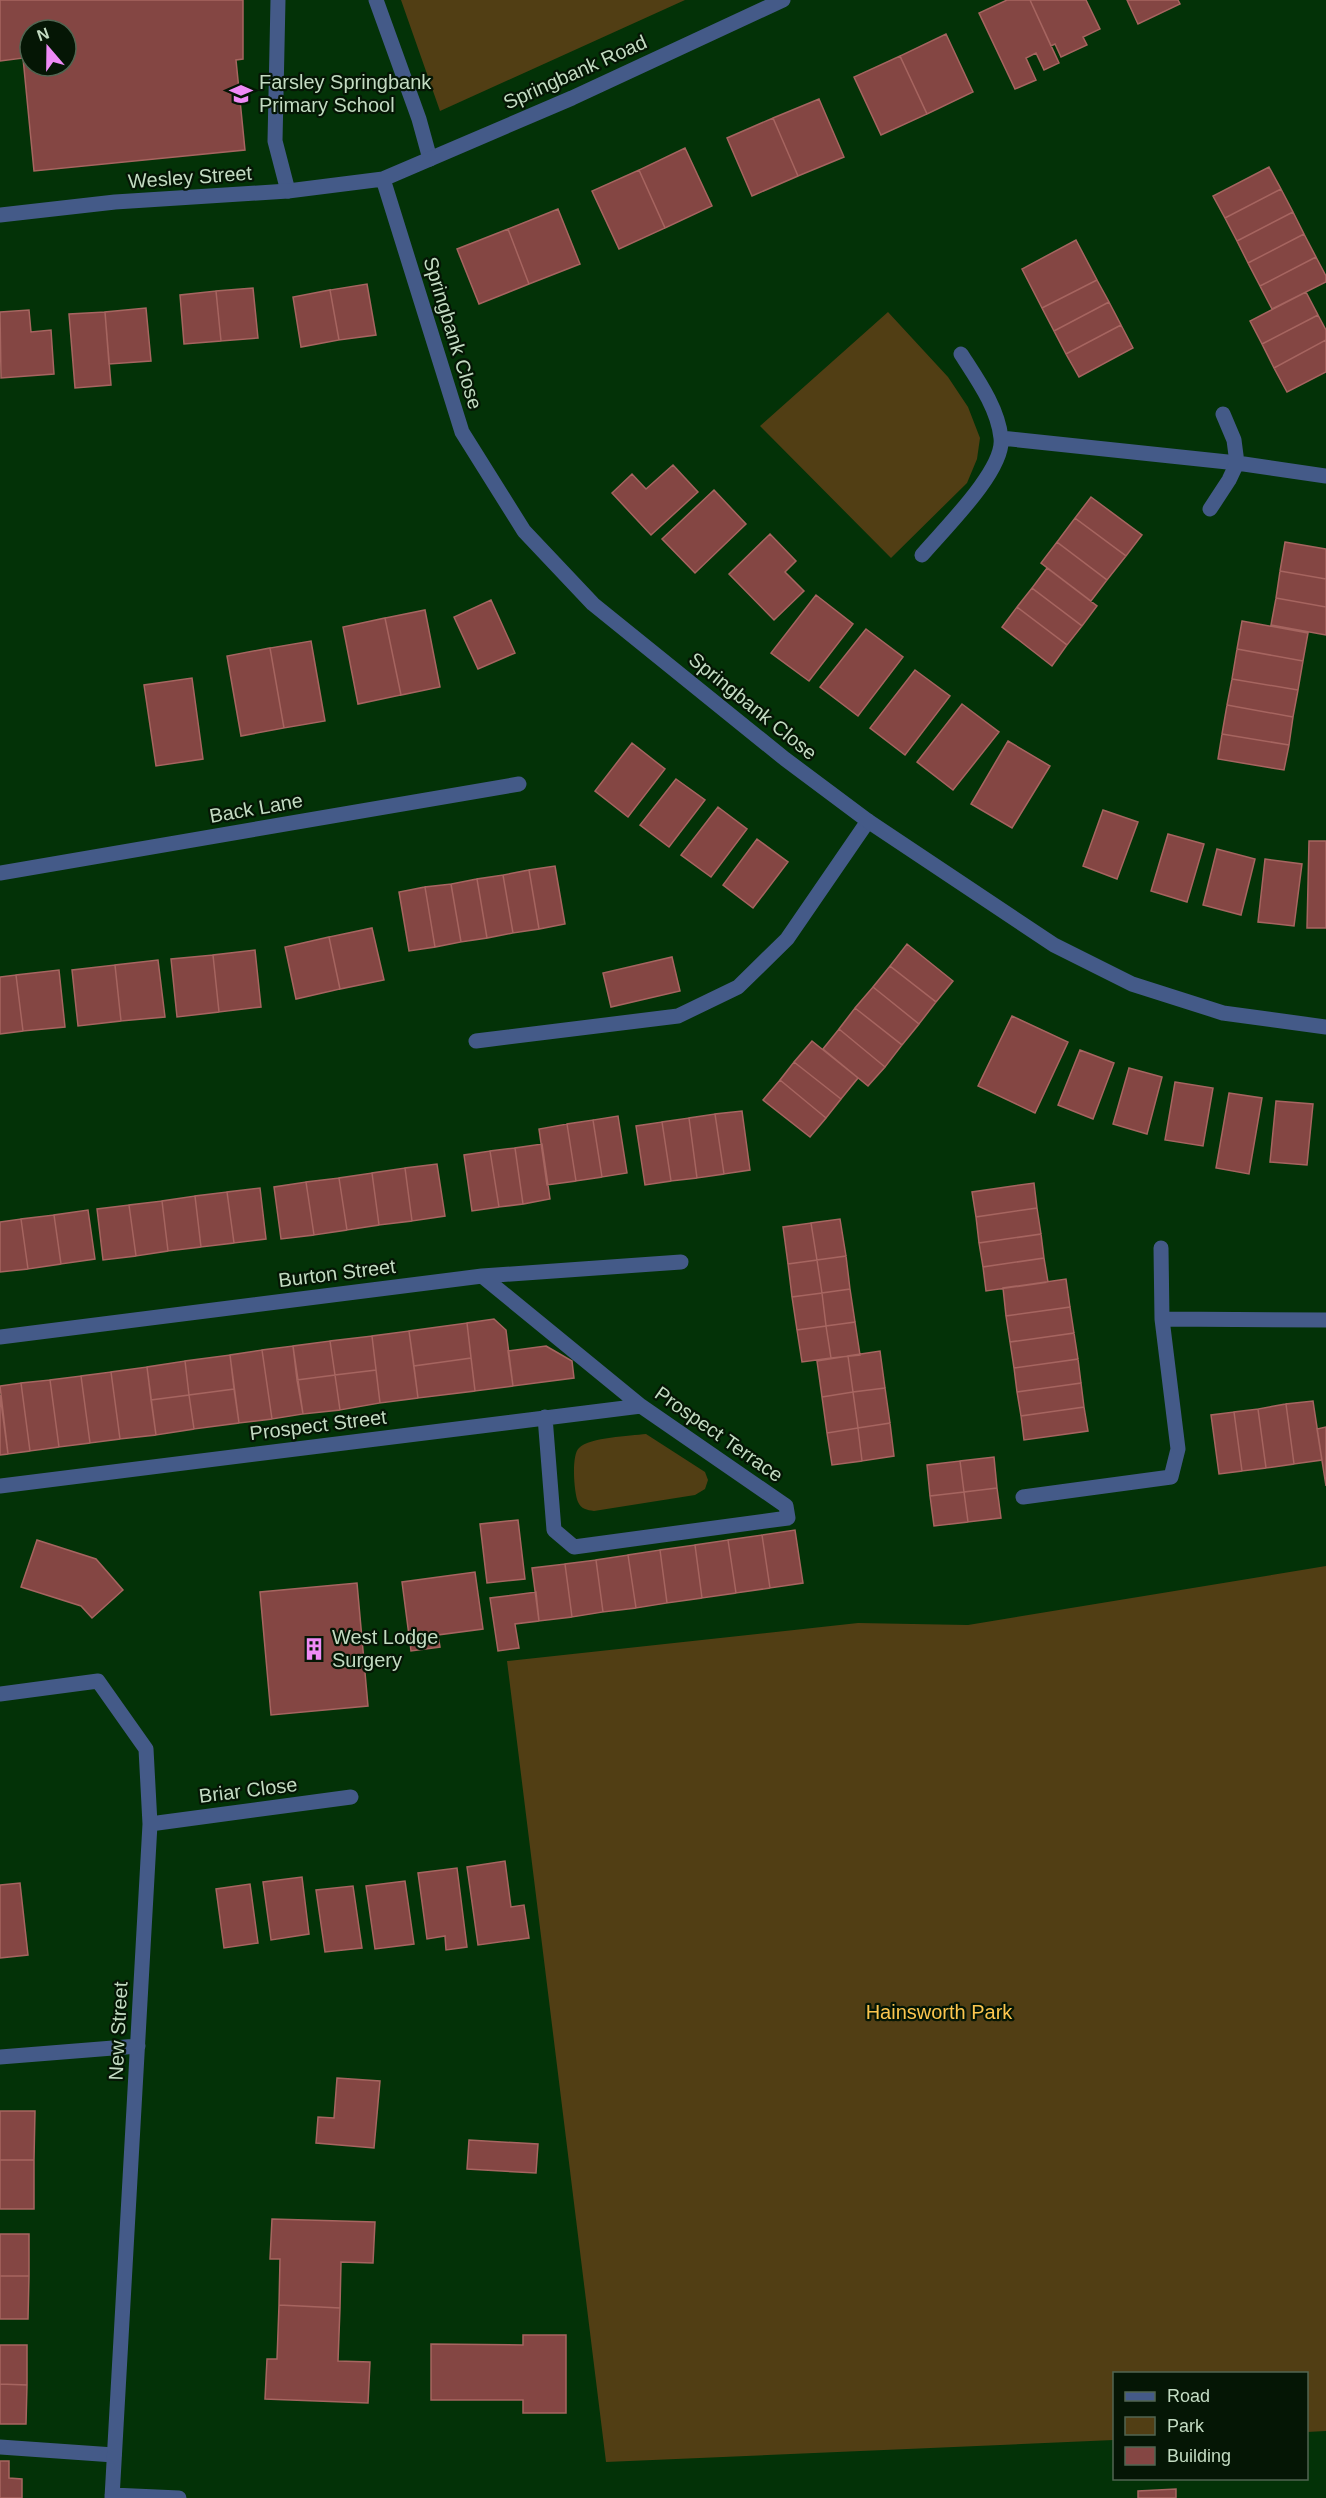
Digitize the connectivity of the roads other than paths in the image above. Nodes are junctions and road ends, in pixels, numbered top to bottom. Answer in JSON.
{"nodes":[{"id":1,"x":278,"y":0,"type":"edge"},
{"id":2,"x":376,"y":0,"type":"edge"},
{"id":3,"x":783,"y":0,"type":"edge"},
{"id":4,"x":430,"y":159,"type":"junction"},
{"id":5,"x":383,"y":179,"type":"junction"},
{"id":6,"x":288,"y":191,"type":"junction"},
{"id":7,"x":0,"y":215,"type":"edge"},
{"id":8,"x":961,"y":354,"type":"dead end"},
{"id":9,"x":1223,"y":414,"type":"dead end"},
{"id":10,"x":1001,"y":438,"type":"junction"},
{"id":11,"x":1237,"y":463,"type":"junction"},
{"id":12,"x":1326,"y":476,"type":"edge"},
{"id":13,"x":1210,"y":509,"type":"dead end"},
{"id":14,"x":922,"y":555,"type":"dead end"},
{"id":15,"x":519,"y":784,"type":"dead end"},
{"id":16,"x":867,"y":821,"type":"junction"},
{"id":17,"x":0,"y":873,"type":"edge"},
{"id":18,"x":1326,"y":1026,"type":"edge"},
{"id":19,"x":476,"y":1041,"type":"dead end"},
{"id":20,"x":1161,"y":1248,"type":"dead end"},
{"id":21,"x":681,"y":1262,"type":"dead end"},
{"id":22,"x":482,"y":1276,"type":"junction"},
{"id":23,"x":1162,"y":1318,"type":"junction"},
{"id":24,"x":1326,"y":1320,"type":"edge"},
{"id":25,"x":0,"y":1337,"type":"edge"},
{"id":26,"x":641,"y":1406,"type":"junction"},
{"id":27,"x":545,"y":1417,"type":"junction"},
{"id":28,"x":0,"y":1486,"type":"edge"},
{"id":29,"x":1023,"y":1497,"type":"dead end"},
{"id":30,"x":0,"y":1694,"type":"edge"},
{"id":31,"x":351,"y":1797,"type":"dead end"},
{"id":32,"x":150,"y":1824,"type":"junction"},
{"id":33,"x":138,"y":2046,"type":"junction"},
{"id":34,"x":0,"y":2057,"type":"edge"},
{"id":35,"x":0,"y":2448,"type":"edge"},
{"id":36,"x":114,"y":2455,"type":"junction"},
{"id":37,"x":112,"y":2497,"type":"edge"},
{"id":38,"x":179,"y":2498,"type":"edge"}],
"edges":[{"from":1,"to":6,"type":"street"},
{"from":2,"to":4,"type":"street"},
{"from":3,"to":4,"type":"street","name":"Springbank Road"},
{"from":4,"to":5,"type":"street","name":"Springbank Road"},
{"from":5,"to":6,"type":"street","name":"Wesley Street"},
{"from":5,"to":16,"type":"street","name":"Springbank Close"},
{"from":6,"to":7,"type":"street","name":"Wesley Street"},
{"from":8,"to":10,"type":"street"},
{"from":9,"to":11,"type":"street"},
{"from":10,"to":11,"type":"street"},
{"from":10,"to":14,"type":"street"},
{"from":11,"to":12,"type":"street"},
{"from":11,"to":13,"type":"street"},
{"from":15,"to":17,"type":"street","name":"Back Lane"},
{"from":16,"to":18,"type":"street","name":"Springbank Close"},
{"from":16,"to":19,"type":"street"},
{"from":20,"to":23,"type":"street"},
{"from":21,"to":22,"type":"street","name":"Burton Street"},
{"from":22,"to":25,"type":"street","name":"Burton Street"},
{"from":22,"to":26,"type":"street","name":"Prospect Terrace"},
{"from":23,"to":24,"type":"street"},
{"from":23,"to":29,"type":"street"},
{"from":26,"to":27,"type":"street","name":"Prospect Street"},
{"from":26,"to":27,"type":"street","name":"Prospect Terrace"},
{"from":27,"to":28,"type":"street","name":"Prospect Street"},
{"from":30,"to":32,"type":"street","name":"New Street"},
{"from":31,"to":32,"type":"street","name":"Briar Close"},
{"from":32,"to":33,"type":"street","name":"New Street"},
{"from":33,"to":34,"type":"street"},
{"from":33,"to":36,"type":"street","name":"New Street"},
{"from":35,"to":36,"type":"street"},
{"from":36,"to":37,"type":"street","name":"New Street"},
{"from":37,"to":38,"type":"street"}]}
